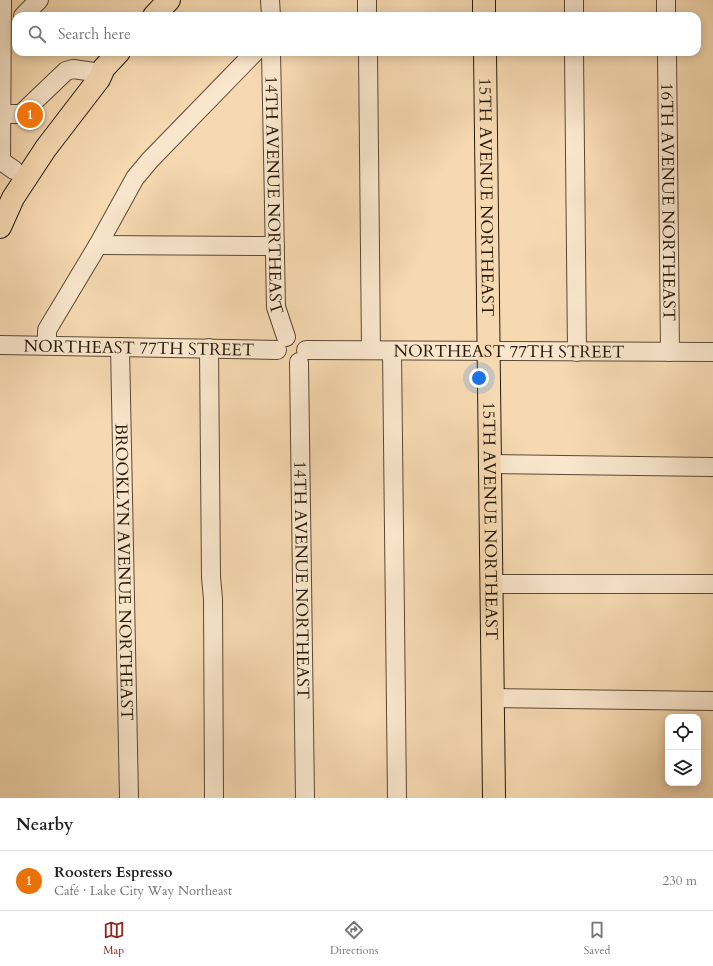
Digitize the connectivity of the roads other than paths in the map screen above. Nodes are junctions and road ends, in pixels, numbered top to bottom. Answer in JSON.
{"nodes":[{"id":1,"x":2,"y":0,"type":"edge"},
{"id":2,"x":40,"y":0,"type":"edge"},
{"id":3,"x":169,"y":0,"type":"edge"},
{"id":4,"x":270,"y":0,"type":"edge"},
{"id":5,"x":367,"y":0,"type":"edge"},
{"id":6,"x":484,"y":0,"type":"edge"},
{"id":7,"x":574,"y":0,"type":"edge"},
{"id":8,"x":666,"y":0,"type":"edge"},
{"id":9,"x":27,"y":12,"type":"edge"},
{"id":10,"x":158,"y":12,"type":"edge"},
{"id":11,"x":270,"y":12,"type":"edge"},
{"id":12,"x":368,"y":12,"type":"edge"},
{"id":13,"x":484,"y":12,"type":"edge"},
{"id":14,"x":574,"y":12,"type":"edge"},
{"id":15,"x":666,"y":12,"type":"edge"},
{"id":16,"x":9,"y":19,"type":"edge"},
{"id":17,"x":115,"y":56,"type":"edge"},
{"id":18,"x":251,"y":56,"type":"edge"},
{"id":19,"x":271,"y":56,"type":"edge"},
{"id":20,"x":368,"y":56,"type":"edge"},
{"id":21,"x":485,"y":56,"type":"edge"},
{"id":22,"x":574,"y":56,"type":"edge"},
{"id":23,"x":667,"y":56,"type":"edge"},
{"id":24,"x":99,"y":70,"type":"junction"},
{"id":25,"x":1,"y":114,"type":"junction"},
{"id":26,"x":14,"y":170,"type":"junction"},
{"id":27,"x":0,"y":193,"type":"edge"},
{"id":28,"x":0,"y":227,"type":"edge"},
{"id":29,"x":98,"y":245,"type":"junction"},
{"id":30,"x":274,"y":246,"type":"junction"},
{"id":31,"x":281,"y":343,"type":"junction"},
{"id":32,"x":0,"y":344,"type":"edge"},
{"id":33,"x":47,"y":345,"type":"junction"},
{"id":34,"x":120,"y":347,"type":"junction"},
{"id":35,"x":209,"y":348,"type":"junction"},
{"id":36,"x":371,"y":350,"type":"junction"},
{"id":37,"x":392,"y":350,"type":"junction"},
{"id":38,"x":488,"y":352,"type":"junction"},
{"id":39,"x":577,"y":352,"type":"junction"},
{"id":40,"x":670,"y":352,"type":"junction"},
{"id":41,"x":713,"y":352,"type":"edge"},
{"id":42,"x":302,"y":356,"type":"junction"},
{"id":43,"x":489,"y":464,"type":"junction"},
{"id":44,"x":713,"y":467,"type":"edge"},
{"id":45,"x":490,"y":584,"type":"junction"},
{"id":46,"x":713,"y":584,"type":"edge"},
{"id":47,"x":492,"y":698,"type":"junction"},
{"id":48,"x":713,"y":701,"type":"edge"},
{"id":49,"x":129,"y":798,"type":"edge"},
{"id":50,"x":214,"y":798,"type":"edge"},
{"id":51,"x":305,"y":798,"type":"edge"},
{"id":52,"x":397,"y":798,"type":"edge"},
{"id":53,"x":494,"y":798,"type":"edge"}],
"edges":[{"from":1,"to":16,"type":"street"},
{"from":2,"to":9,"type":"street"},
{"from":3,"to":10,"type":"main road"},
{"from":4,"to":11,"type":"street"},
{"from":5,"to":12,"type":"street"},
{"from":6,"to":13,"type":"main road"},
{"from":7,"to":14,"type":"street"},
{"from":8,"to":15,"type":"street"},
{"from":16,"to":25,"type":"street"},
{"from":17,"to":24,"type":"main road"},
{"from":18,"to":29,"type":"street"},
{"from":19,"to":30,"type":"street","name":"14TH AVENUE NORTHEAST"},
{"from":20,"to":36,"type":"street"},
{"from":21,"to":38,"type":"main road","name":"15TH AVENUE NORTHEAST"},
{"from":22,"to":39,"type":"street"},
{"from":23,"to":40,"type":"street","name":"16TH AVENUE NORTHEAST"},
{"from":24,"to":25,"type":"street"},
{"from":24,"to":26,"type":"main road"},
{"from":24,"to":28,"type":"main road"},
{"from":25,"to":26,"type":"street"},
{"from":26,"to":27,"type":"main road"},
{"from":29,"to":30,"type":"street"},
{"from":29,"to":33,"type":"street"},
{"from":30,"to":31,"type":"street","name":"14TH AVENUE NORTHEAST"},
{"from":31,"to":35,"type":"street","name":"NORTHEAST 77TH STREET"},
{"from":31,"to":42,"type":"street"},
{"from":31,"to":42,"type":"street"},
{"from":32,"to":33,"type":"street","name":"NORTHEAST 77TH STREET"},
{"from":33,"to":34,"type":"street","name":"NORTHEAST 77TH STREET"},
{"from":34,"to":35,"type":"street","name":"NORTHEAST 77TH STREET"},
{"from":34,"to":49,"type":"street","name":"BROOKLYN AVENUE NORTHEAST"},
{"from":35,"to":50,"type":"street"},
{"from":36,"to":37,"type":"street","name":"NORTHEAST 77TH STREET"},
{"from":36,"to":42,"type":"street","name":"NORTHEAST 77TH STREET"},
{"from":37,"to":38,"type":"street","name":"NORTHEAST 77TH STREET"},
{"from":37,"to":52,"type":"street"},
{"from":38,"to":39,"type":"street","name":"NORTHEAST 77TH STREET"},
{"from":38,"to":43,"type":"main road","name":"15TH AVENUE NORTHEAST"},
{"from":39,"to":40,"type":"street","name":"NORTHEAST 77TH STREET"},
{"from":40,"to":41,"type":"street","name":"NORTHEAST 77TH STREET"},
{"from":42,"to":51,"type":"street","name":"14TH AVENUE NORTHEAST"},
{"from":43,"to":44,"type":"street"},
{"from":43,"to":45,"type":"main road","name":"15TH AVENUE NORTHEAST"},
{"from":45,"to":46,"type":"street"},
{"from":45,"to":47,"type":"main road","name":"15TH AVENUE NORTHEAST"},
{"from":47,"to":48,"type":"street"},
{"from":47,"to":53,"type":"main road","name":"15TH AVENUE NORTHEAST"}]}
